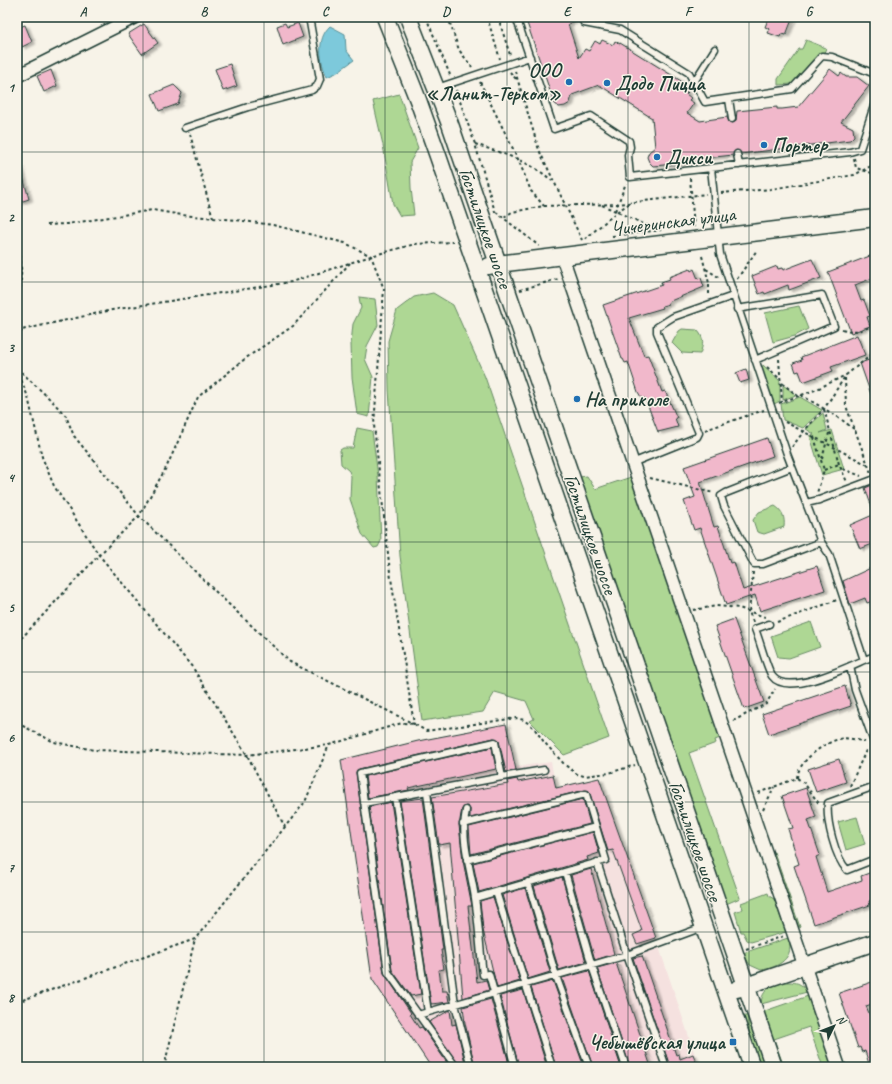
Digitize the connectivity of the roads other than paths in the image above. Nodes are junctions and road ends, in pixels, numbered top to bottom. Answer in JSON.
{"nodes":[{"id":1,"x":135,"y":17,"type":"edge"},
{"id":2,"x":309,"y":17,"type":"edge"},
{"id":3,"x":385,"y":17,"type":"edge"},
{"id":4,"x":408,"y":17,"type":"edge"},
{"id":5,"x":516,"y":17,"type":"edge"},
{"id":6,"x":581,"y":17,"type":"edge"},
{"id":7,"x":715,"y":49,"type":"dead end"},
{"id":8,"x":530,"y":57,"type":"junction"},
{"id":9,"x":875,"y":74,"type":"edge"},
{"id":10,"x":17,"y":76,"type":"edge"},
{"id":11,"x":694,"y":82,"type":"junction"},
{"id":12,"x":437,"y":88,"type":"junction"},
{"id":13,"x":729,"y":98,"type":"junction"},
{"id":14,"x":875,"y":103,"type":"edge"},
{"id":15,"x":732,"y":119,"type":"dead end"},
{"id":16,"x":188,"y":127,"type":"road end"},
{"id":17,"x":737,"y":154,"type":"dead end"},
{"id":18,"x":739,"y":165,"type":"junction"},
{"id":19,"x":711,"y":168,"type":"junction"},
{"id":20,"x":875,"y":218,"type":"edge"},
{"id":21,"x":719,"y":236,"type":"junction"},
{"id":22,"x":562,"y":256,"type":"junction"},
{"id":23,"x":498,"y":264,"type":"junction"},
{"id":24,"x":478,"y":270,"type":"junction"},
{"id":25,"x":733,"y":296,"type":"junction"},
{"id":26,"x":738,"y":309,"type":"junction"},
{"id":27,"x":755,"y":360,"type":"junction"},
{"id":28,"x":632,"y":463,"type":"junction"},
{"id":29,"x":792,"y":467,"type":"junction"},
{"id":30,"x":875,"y":479,"type":"edge"},
{"id":31,"x":806,"y":503,"type":"junction"},
{"id":32,"x":821,"y":542,"type":"junction"},
{"id":33,"x":769,"y":624,"type":"road end"},
{"id":34,"x":875,"y":656,"type":"edge"},
{"id":35,"x":864,"y":660,"type":"junction"},
{"id":36,"x":850,"y":666,"type":"junction"},
{"id":37,"x":875,"y":745,"type":"edge"},
{"id":38,"x":544,"y":770,"type":"dead end"},
{"id":39,"x":502,"y":777,"type":"junction"},
{"id":40,"x":875,"y":786,"type":"edge"},
{"id":41,"x":427,"y":792,"type":"junction"},
{"id":42,"x":395,"y":797,"type":"junction"},
{"id":43,"x":364,"y":803,"type":"junction"},
{"id":44,"x":466,"y":810,"type":"dead end"},
{"id":45,"x":463,"y":824,"type":"junction"},
{"id":46,"x":596,"y":827,"type":"junction"},
{"id":47,"x":875,"y":859,"type":"edge"},
{"id":48,"x":467,"y":860,"type":"junction"},
{"id":49,"x":598,"y":862,"type":"junction"},
{"id":50,"x":565,"y":872,"type":"junction"},
{"id":51,"x":528,"y":882,"type":"junction"},
{"id":52,"x":496,"y":892,"type":"junction"},
{"id":53,"x":475,"y":898,"type":"junction"},
{"id":54,"x":703,"y":927,"type":"junction"},
{"id":55,"x":875,"y":942,"type":"edge"},
{"id":56,"x":627,"y":956,"type":"junction"},
{"id":57,"x":592,"y":966,"type":"junction"},
{"id":58,"x":804,"y":966,"type":"junction"},
{"id":59,"x":556,"y":976,"type":"junction"},
{"id":60,"x":524,"y":985,"type":"junction"},
{"id":61,"x":746,"y":986,"type":"junction"},
{"id":62,"x":726,"y":993,"type":"junction"},
{"id":63,"x":495,"y":994,"type":"junction"},
{"id":64,"x":455,"y":1004,"type":"junction"},
{"id":65,"x":428,"y":1012,"type":"junction"},
{"id":66,"x":418,"y":1015,"type":"junction"},
{"id":67,"x":456,"y":1067,"type":"edge"},
{"id":68,"x":471,"y":1067,"type":"edge"},
{"id":69,"x":515,"y":1067,"type":"edge"},
{"id":70,"x":552,"y":1067,"type":"edge"},
{"id":71,"x":589,"y":1067,"type":"edge"},
{"id":72,"x":626,"y":1067,"type":"edge"},
{"id":73,"x":666,"y":1067,"type":"edge"},
{"id":74,"x":752,"y":1067,"type":"edge"},
{"id":75,"x":774,"y":1067,"type":"edge"},
{"id":76,"x":839,"y":1067,"type":"edge"}],
"edges":[{"from":1,"to":10,"type":"street"},
{"from":2,"to":16,"type":"lane"},
{"from":3,"to":24,"type":"street","name":"Гостилицкое шоссе"},
{"from":4,"to":12,"type":"street","name":"Гостилицкое шоссе"},
{"from":5,"to":8,"type":"lane"},
{"from":6,"to":11,"type":"lane"},
{"from":7,"to":11,"type":"lane"},
{"from":8,"to":12,"type":"lane"},
{"from":8,"to":19,"type":"lane"},
{"from":9,"to":13,"type":"lane"},
{"from":11,"to":13,"type":"lane"},
{"from":12,"to":23,"type":"street","name":"Гостилицкое шоссе"},
{"from":13,"to":15,"type":"lane"},
{"from":14,"to":18,"type":"lane"},
{"from":17,"to":18,"type":"lane"},
{"from":18,"to":19,"type":"lane"},
{"from":19,"to":21,"type":"lane"},
{"from":20,"to":21,"type":"street","name":"Чичеринская улица"},
{"from":21,"to":22,"type":"street","name":"Чичеринская улица"},
{"from":21,"to":25,"type":"lane"},
{"from":22,"to":23,"type":"street","name":"Чичеринская улица"},
{"from":22,"to":28,"type":"street"},
{"from":23,"to":24,"type":"street","name":"Чичеринская улица"},
{"from":23,"to":61,"type":"street","name":"Гостилицкое шоссе"},
{"from":24,"to":54,"type":"street","name":"Гостилицкое шоссе"},
{"from":25,"to":26,"type":"lane"},
{"from":25,"to":28,"type":"lane"},
{"from":26,"to":27,"type":"lane"},
{"from":26,"to":27,"type":"lane"},
{"from":27,"to":29,"type":"lane"},
{"from":28,"to":58,"type":"street"},
{"from":29,"to":31,"type":"lane"},
{"from":29,"to":32,"type":"lane"},
{"from":30,"to":31,"type":"lane"},
{"from":31,"to":32,"type":"lane"},
{"from":32,"to":35,"type":"lane"},
{"from":33,"to":36,"type":"lane"},
{"from":34,"to":35,"type":"lane"},
{"from":35,"to":36,"type":"lane"},
{"from":36,"to":37,"type":"lane"},
{"from":38,"to":39,"type":"lane"},
{"from":39,"to":41,"type":"lane"},
{"from":39,"to":43,"type":"lane"},
{"from":40,"to":47,"type":"lane"},
{"from":41,"to":42,"type":"lane"},
{"from":41,"to":64,"type":"lane"},
{"from":42,"to":43,"type":"lane"},
{"from":42,"to":65,"type":"lane"},
{"from":43,"to":66,"type":"lane"},
{"from":44,"to":45,"type":"lane"},
{"from":45,"to":46,"type":"lane"},
{"from":45,"to":48,"type":"lane"},
{"from":46,"to":48,"type":"lane"},
{"from":46,"to":49,"type":"lane"},
{"from":48,"to":53,"type":"lane"},
{"from":49,"to":50,"type":"lane"},
{"from":49,"to":56,"type":"lane"},
{"from":50,"to":51,"type":"lane"},
{"from":50,"to":57,"type":"lane"},
{"from":51,"to":52,"type":"lane"},
{"from":51,"to":59,"type":"lane"},
{"from":52,"to":53,"type":"lane"},
{"from":52,"to":60,"type":"lane"},
{"from":53,"to":63,"type":"lane"},
{"from":54,"to":56,"type":"lane"},
{"from":54,"to":62,"type":"street","name":"Гостилицкое шоссе"},
{"from":55,"to":58,"type":"street"},
{"from":56,"to":57,"type":"lane"},
{"from":56,"to":73,"type":"lane"},
{"from":57,"to":59,"type":"lane"},
{"from":57,"to":72,"type":"lane"},
{"from":58,"to":61,"type":"street"},
{"from":58,"to":76,"type":"street"},
{"from":59,"to":60,"type":"lane"},
{"from":59,"to":71,"type":"lane"},
{"from":60,"to":63,"type":"lane"},
{"from":60,"to":70,"type":"lane"},
{"from":61,"to":62,"type":"street"},
{"from":61,"to":75,"type":"street","name":"Гостилицкое шоссе"},
{"from":62,"to":74,"type":"street","name":"Гостилицкое шоссе"},
{"from":63,"to":64,"type":"lane"},
{"from":63,"to":69,"type":"lane"},
{"from":64,"to":65,"type":"lane"},
{"from":64,"to":68,"type":"lane"},
{"from":65,"to":66,"type":"lane"},
{"from":66,"to":67,"type":"lane"}]}
